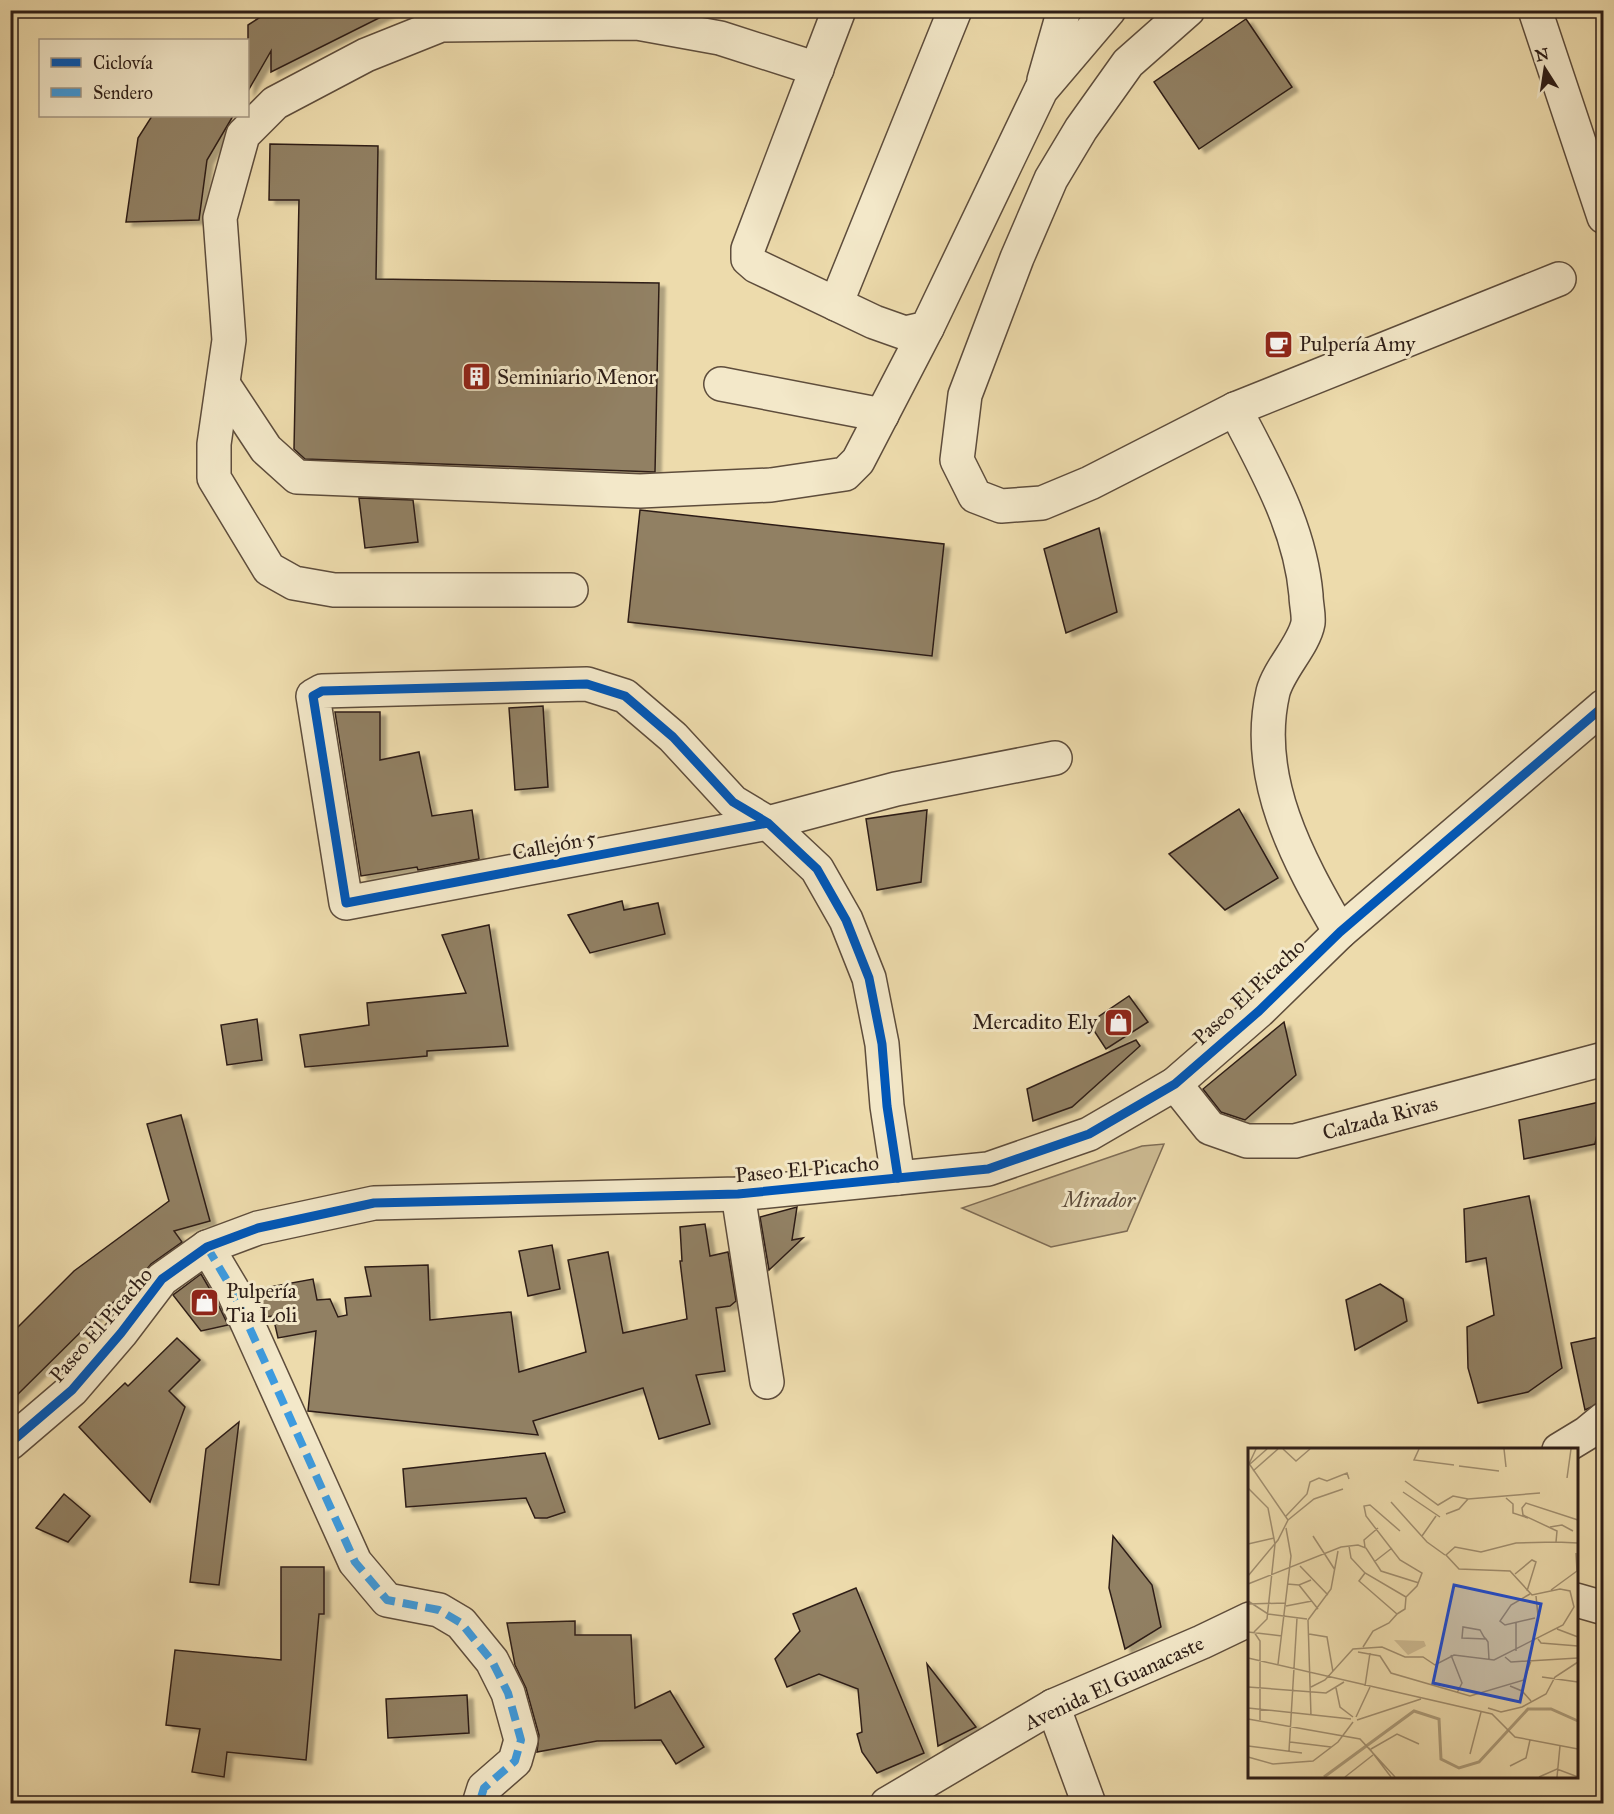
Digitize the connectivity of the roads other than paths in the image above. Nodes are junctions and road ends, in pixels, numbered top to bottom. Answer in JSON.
{"nodes":[{"id":1,"x":839,"y":10,"type":"edge"},
{"id":2,"x":955,"y":10,"type":"edge"},
{"id":3,"x":1064,"y":10,"type":"edge"},
{"id":4,"x":1108,"y":10,"type":"edge"},
{"id":5,"x":1188,"y":10,"type":"edge"},
{"id":6,"x":1535,"y":10,"type":"edge"},
{"id":7,"x":817,"y":69,"type":"junction"},
{"id":8,"x":1041,"y":90,"type":"junction"},
{"id":9,"x":1604,"y":217,"type":"edge"},
{"id":10,"x":1559,"y":279,"type":"dead end"},
{"id":11,"x":836,"y":304,"type":"junction"},
{"id":12,"x":927,"y":328,"type":"junction"},
{"id":13,"x":223,"y":384,"type":"junction"},
{"id":14,"x":721,"y":384,"type":"dead end"},
{"id":15,"x":1235,"y":409,"type":"junction"},
{"id":16,"x":882,"y":415,"type":"junction"},
{"id":17,"x":571,"y":590,"type":"dead end"},
{"id":18,"x":1604,"y":706,"type":"edge"},
{"id":19,"x":1604,"y":731,"type":"edge"},
{"id":20,"x":1565,"y":738,"type":"junction"},
{"id":21,"x":1055,"y":758,"type":"dead end"},
{"id":22,"x":768,"y":823,"type":"junction"},
{"id":23,"x":1340,"y":932,"type":"junction"},
{"id":24,"x":1604,"y":1059,"type":"edge"},
{"id":25,"x":1175,"y":1084,"type":"junction"},
{"id":26,"x":898,"y":1178,"type":"junction"},
{"id":27,"x":738,"y":1194,"type":"junction"},
{"id":28,"x":207,"y":1247,"type":"junction"},
{"id":29,"x":767,"y":1382,"type":"dead end"},
{"id":30,"x":1604,"y":1419,"type":"edge"},
{"id":31,"x":10,"y":1443,"type":"edge"},
{"id":32,"x":1561,"y":1448,"type":"edge"},
{"id":33,"x":1578,"y":1600,"type":"edge"},
{"id":34,"x":1604,"y":1608,"type":"edge"},
{"id":35,"x":1248,"y":1620,"type":"edge"},
{"id":36,"x":1053,"y":1706,"type":"junction"},
{"id":37,"x":479,"y":1803,"type":"edge"},
{"id":38,"x":887,"y":1803,"type":"edge"},
{"id":39,"x":1089,"y":1803,"type":"edge"}],
"edges":[{"from":1,"to":7,"type":"street"},
{"from":2,"to":11,"type":"street"},
{"from":3,"to":8,"type":"street"},
{"from":4,"to":8,"type":"street"},
{"from":5,"to":15,"type":"street"},
{"from":6,"to":9,"type":"street"},
{"from":7,"to":11,"type":"street"},
{"from":7,"to":13,"type":"street"},
{"from":8,"to":12,"type":"street"},
{"from":10,"to":15,"type":"street"},
{"from":11,"to":12,"type":"street"},
{"from":12,"to":16,"type":"street"},
{"from":13,"to":16,"type":"street"},
{"from":13,"to":17,"type":"street"},
{"from":14,"to":16,"type":"street"},
{"from":15,"to":23,"type":"street"},
{"from":18,"to":20,"type":"street","name":"Paseo El Picacho"},
{"from":19,"to":20,"type":"street"},
{"from":20,"to":23,"type":"street","name":"Paseo El Picacho"},
{"from":21,"to":22,"type":"street","name":"Callejón 5"},
{"from":22,"to":22,"type":"street","name":"Callejón 5"},
{"from":22,"to":26,"type":"street"},
{"from":23,"to":25,"type":"street","name":"Paseo El Picacho"},
{"from":24,"to":25,"type":"street","name":"Calzada Rivas"},
{"from":25,"to":26,"type":"street","name":"Paseo El Picacho"},
{"from":26,"to":27,"type":"street","name":"Paseo El Picacho"},
{"from":27,"to":28,"type":"street","name":"Paseo El Picacho"},
{"from":27,"to":29,"type":"street"},
{"from":28,"to":31,"type":"street","name":"Paseo El Picacho"},
{"from":28,"to":37,"type":"street"},
{"from":30,"to":32,"type":"street"},
{"from":33,"to":34,"type":"street"},
{"from":35,"to":36,"type":"street","name":"Avenida El Guanacaste"},
{"from":36,"to":38,"type":"street","name":"Avenida El Guanacaste"},
{"from":36,"to":39,"type":"street"}]}
